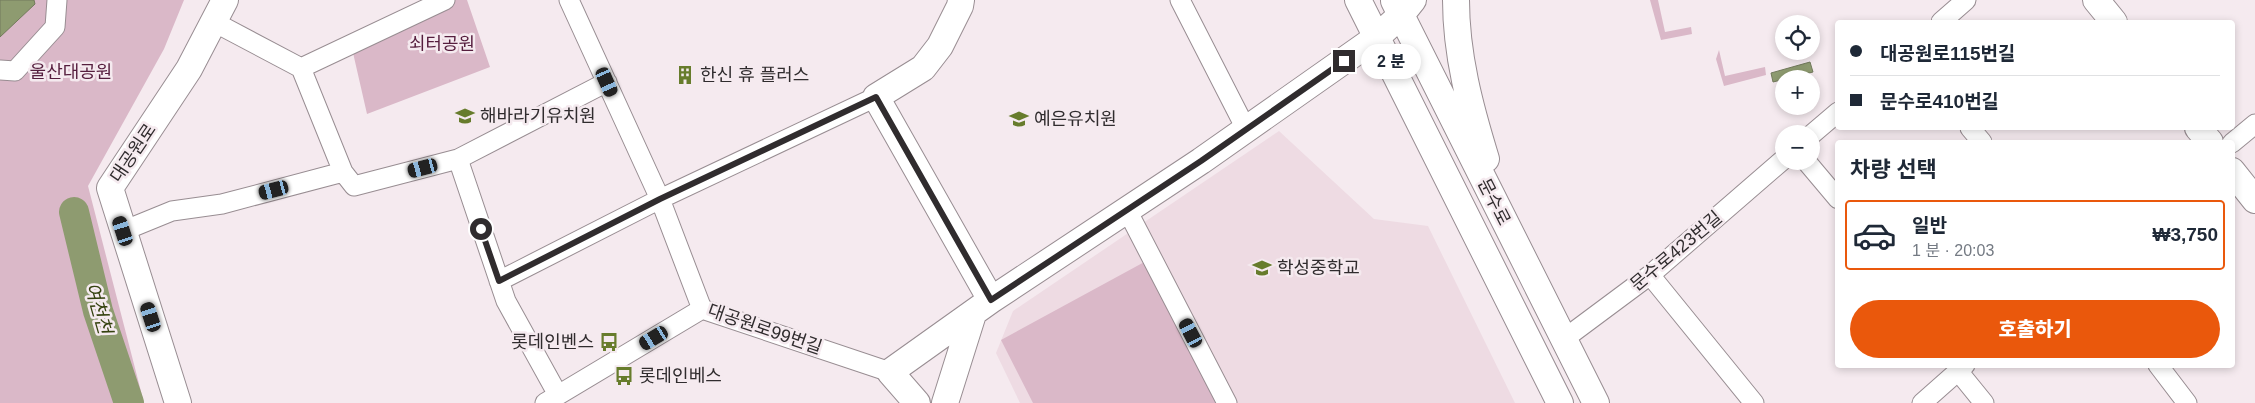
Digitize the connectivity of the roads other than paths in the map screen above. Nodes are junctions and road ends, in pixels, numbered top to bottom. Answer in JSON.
{"nodes":[{"id":1,"x":57,"y":0,"type":"edge"},
{"id":2,"x":445,"y":0,"type":"edge"},
{"id":3,"x":569,"y":0,"type":"edge"},
{"id":4,"x":961,"y":0,"type":"edge"},
{"id":5,"x":1180,"y":0,"type":"edge"},
{"id":6,"x":1358,"y":0,"type":"edge"},
{"id":7,"x":1456,"y":0,"type":"edge"},
{"id":8,"x":1966,"y":0,"type":"edge"},
{"id":9,"x":2096,"y":0,"type":"edge"},
{"id":10,"x":1403,"y":5,"type":"edge"},
{"id":11,"x":219,"y":11,"type":"edge"},
{"id":12,"x":1942,"y":20,"type":"edge"},
{"id":13,"x":2112,"y":20,"type":"edge"},
{"id":14,"x":1376,"y":38,"type":"junction"},
{"id":15,"x":301,"y":68,"type":"junction"},
{"id":16,"x":0,"y":70,"type":"edge"},
{"id":17,"x":607,"y":82,"type":"junction"},
{"id":18,"x":876,"y":97,"type":"junction"},
{"id":19,"x":1835,"y":115,"type":"edge"},
{"id":20,"x":2255,"y":124,"type":"edge"},
{"id":21,"x":1820,"y":127,"type":"edge"},
{"id":22,"x":1246,"y":128,"type":"junction"},
{"id":23,"x":1972,"y":130,"type":"edge"},
{"id":24,"x":2200,"y":130,"type":"edge"},
{"id":25,"x":1980,"y":140,"type":"edge"},
{"id":26,"x":2208,"y":140,"type":"edge"},
{"id":27,"x":2235,"y":141,"type":"edge"},
{"id":28,"x":458,"y":159,"type":"junction"},
{"id":29,"x":1775,"y":167,"type":"edge"},
{"id":30,"x":1813,"y":170,"type":"edge"},
{"id":31,"x":343,"y":172,"type":"junction"},
{"id":32,"x":2235,"y":175,"type":"edge"},
{"id":33,"x":1835,"y":196,"type":"edge"},
{"id":34,"x":660,"y":199,"type":"junction"},
{"id":35,"x":2255,"y":200,"type":"edge"},
{"id":36,"x":1126,"y":210,"type":"junction"},
{"id":37,"x":1507,"y":227,"type":"junction"},
{"id":38,"x":123,"y":231,"type":"junction"},
{"id":39,"x":1650,"y":275,"type":"junction"},
{"id":40,"x":499,"y":281,"type":"junction"},
{"id":41,"x":982,"y":307,"type":"junction"},
{"id":42,"x":702,"y":309,"type":"junction"},
{"id":43,"x":1564,"y":339,"type":"junction"},
{"id":44,"x":1962,"y":368,"type":"edge"},
{"id":45,"x":2160,"y":368,"type":"edge"},
{"id":46,"x":890,"y":372,"type":"junction"},
{"id":47,"x":551,"y":399,"type":"edge"},
{"id":48,"x":178,"y":403,"type":"edge"},
{"id":49,"x":917,"y":403,"type":"edge"},
{"id":50,"x":945,"y":403,"type":"edge"},
{"id":51,"x":1227,"y":403,"type":"edge"},
{"id":52,"x":1560,"y":403,"type":"edge"},
{"id":53,"x":1596,"y":403,"type":"edge"},
{"id":54,"x":1754,"y":403,"type":"edge"},
{"id":55,"x":1922,"y":403,"type":"edge"},
{"id":56,"x":1984,"y":403,"type":"edge"},
{"id":57,"x":2187,"y":403,"type":"edge"}],
"edges":[{"from":1,"to":16,"type":"street"},
{"from":2,"to":15,"type":"street"},
{"from":3,"to":17,"type":"street","name":"대공원로99번길"},
{"from":4,"to":18,"type":"street"},
{"from":5,"to":22,"type":"street"},
{"from":6,"to":14,"type":"street","name":"문수로"},
{"from":7,"to":37,"type":"street"},
{"from":8,"to":12,"type":"street"},
{"from":9,"to":13,"type":"street"},
{"from":10,"to":14,"type":"street"},
{"from":10,"to":37,"type":"street","name":"문수로"},
{"from":11,"to":15,"type":"street"},
{"from":11,"to":38,"type":"street","name":"대공원로"},
{"from":14,"to":22,"type":"street"},
{"from":14,"to":52,"type":"street","name":"문수로"},
{"from":15,"to":31,"type":"street"},
{"from":17,"to":28,"type":"street"},
{"from":17,"to":34,"type":"street","name":"대공원로99번길"},
{"from":18,"to":34,"type":"street"},
{"from":18,"to":41,"type":"street"},
{"from":19,"to":21,"type":"street"},
{"from":20,"to":27,"type":"street"},
{"from":22,"to":36,"type":"street"},
{"from":23,"to":25,"type":"street"},
{"from":24,"to":26,"type":"street"},
{"from":28,"to":31,"type":"street"},
{"from":28,"to":40,"type":"street"},
{"from":29,"to":39,"type":"street","name":"문수로423번길"},
{"from":30,"to":33,"type":"street"},
{"from":31,"to":38,"type":"street"},
{"from":32,"to":35,"type":"street"},
{"from":34,"to":40,"type":"street"},
{"from":34,"to":42,"type":"street","name":"대공원로99번길"},
{"from":36,"to":41,"type":"street"},
{"from":36,"to":51,"type":"street"},
{"from":37,"to":43,"type":"street","name":"문수로"},
{"from":38,"to":48,"type":"street","name":"대공원로"},
{"from":39,"to":43,"type":"street","name":"문수로423번길"},
{"from":39,"to":54,"type":"street"},
{"from":40,"to":47,"type":"street"},
{"from":41,"to":46,"type":"street"},
{"from":41,"to":50,"type":"street"},
{"from":42,"to":46,"type":"street","name":"대공원로99번길"},
{"from":42,"to":47,"type":"street"},
{"from":43,"to":53,"type":"street","name":"문수로"},
{"from":44,"to":55,"type":"street"},
{"from":44,"to":56,"type":"street"},
{"from":45,"to":57,"type":"street"},
{"from":46,"to":49,"type":"street"}]}
